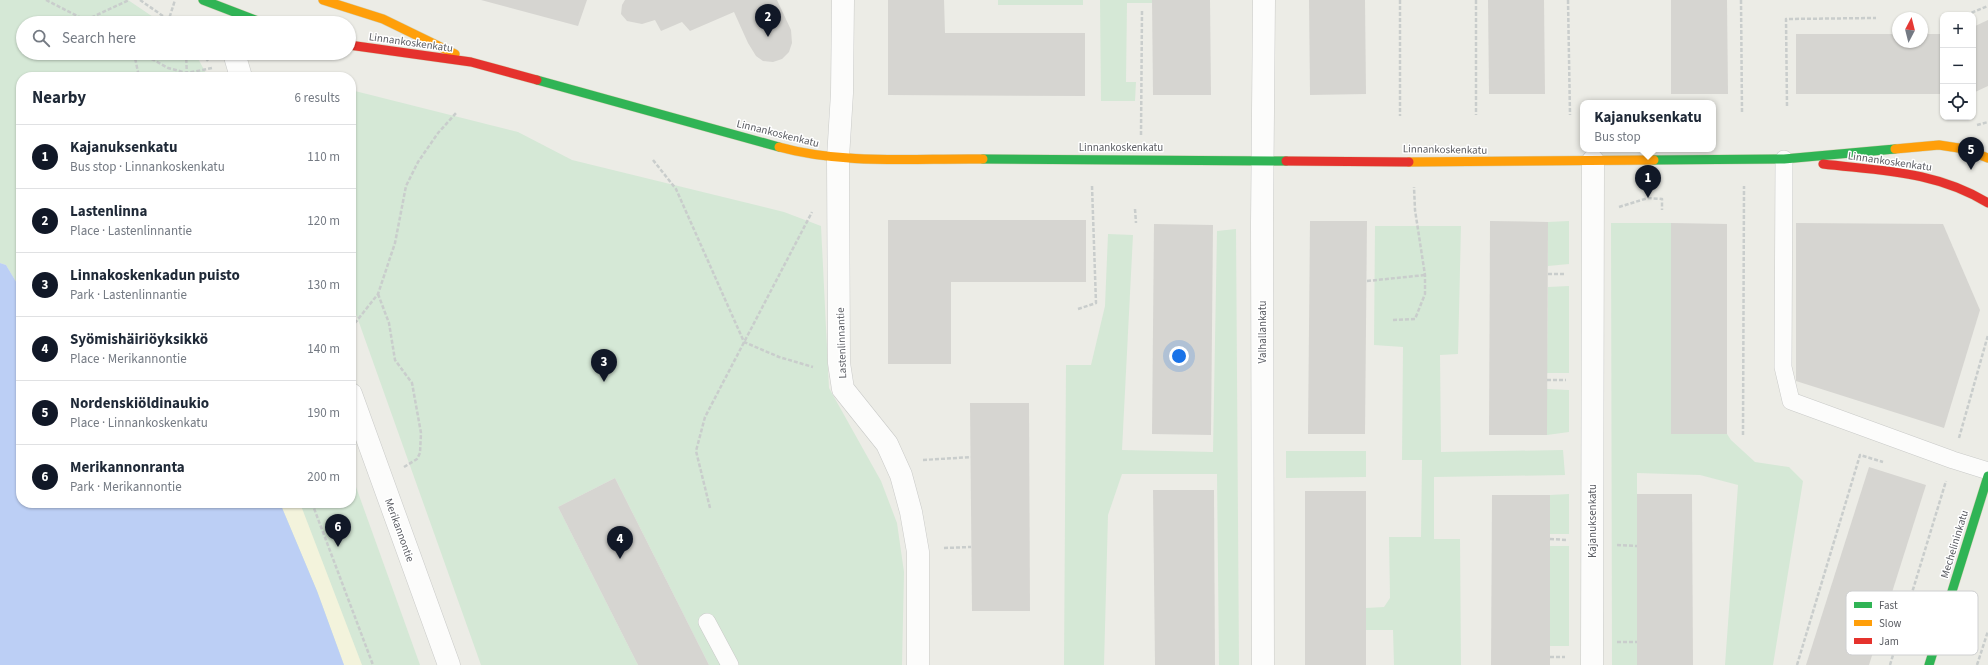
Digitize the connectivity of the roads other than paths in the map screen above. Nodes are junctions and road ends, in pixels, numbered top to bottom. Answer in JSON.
{"nodes":[{"id":1,"x":323,"y":0,"type":"edge"},
{"id":2,"x":843,"y":0,"type":"edge"},
{"id":3,"x":1264,"y":0,"type":"edge"},
{"id":4,"x":219,"y":8,"type":"edge"},
{"id":5,"x":242,"y":16,"type":"edge"},
{"id":6,"x":356,"y":46,"type":"edge"},
{"id":7,"x":236,"y":60,"type":"edge"},
{"id":8,"x":470,"y":62,"type":"junction"},
{"id":9,"x":240,"y":72,"type":"edge"},
{"id":10,"x":838,"y":158,"type":"junction"},
{"id":11,"x":1988,"y":158,"type":"edge"},
{"id":12,"x":1784,"y":159,"type":"junction"},
{"id":13,"x":1262,"y":160,"type":"junction"},
{"id":14,"x":1593,"y":161,"type":"junction"},
{"id":15,"x":1988,"y":203,"type":"edge"},
{"id":16,"x":356,"y":408,"type":"edge"},
{"id":17,"x":1988,"y":471,"type":"edge"},
{"id":18,"x":1988,"y":476,"type":"edge"},
{"id":19,"x":1952,"y":591,"type":"edge"},
{"id":20,"x":707,"y":622,"type":"dead end"},
{"id":21,"x":1932,"y":655,"type":"edge"},
{"id":22,"x":449,"y":665,"type":"edge"},
{"id":23,"x":730,"y":665,"type":"edge"},
{"id":24,"x":918,"y":665,"type":"edge"},
{"id":25,"x":1262,"y":665,"type":"edge"},
{"id":26,"x":1592,"y":665,"type":"edge"},
{"id":27,"x":1929,"y":665,"type":"edge"}],
"edges":[{"from":1,"to":8,"type":"main road","name":"Linnankoskenkatu"},
{"from":2,"to":10,"type":"street","name":"Lastenlinnantie"},
{"from":3,"to":13,"type":"street","name":"Valhallankatu"},
{"from":4,"to":5,"type":"main road"},
{"from":6,"to":8,"type":"main road","name":"Linnankoskenkatu"},
{"from":7,"to":9,"type":"street"},
{"from":8,"to":10,"type":"main road","name":"Linnankoskenkatu"},
{"from":10,"to":13,"type":"main road","name":"Linnankoskenkatu"},
{"from":10,"to":24,"type":"street","name":"Lastenlinnantie"},
{"from":11,"to":12,"type":"main road","name":"Linnankoskenkatu"},
{"from":12,"to":14,"type":"main road","name":"Linnankoskenkatu"},
{"from":12,"to":15,"type":"main road","name":"Linnankoskenkatu"},
{"from":12,"to":17,"type":"lane"},
{"from":13,"to":14,"type":"main road","name":"Linnankoskenkatu"},
{"from":13,"to":25,"type":"street","name":"Valhallankatu"},
{"from":14,"to":26,"type":"street","name":"Kajanuksenkatu"},
{"from":16,"to":22,"type":"street","name":"Merikannontie"},
{"from":18,"to":19,"type":"main road","name":"Mechelininkatu"},
{"from":20,"to":23,"type":"lane"},
{"from":21,"to":27,"type":"main road","name":"Mechelininkatu"}]}
